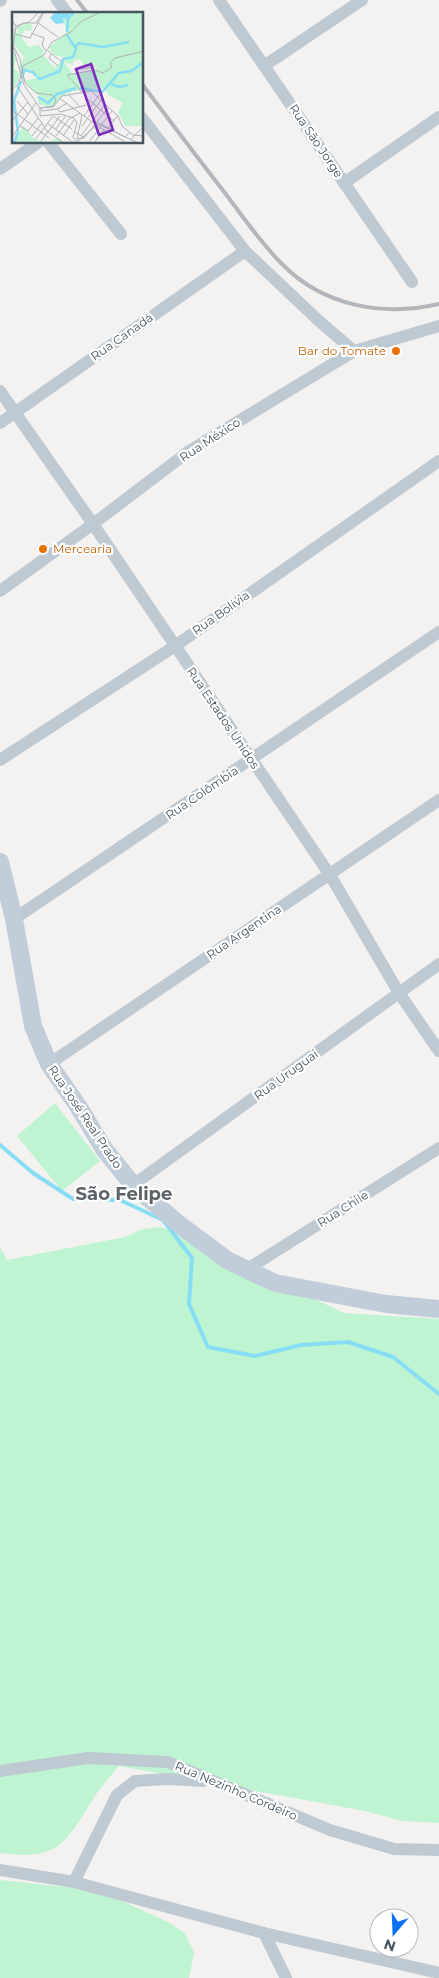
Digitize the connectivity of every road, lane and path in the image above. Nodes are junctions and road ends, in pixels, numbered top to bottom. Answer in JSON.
{"nodes":[{"id":1,"x":57,"y":0,"type":"edge"},
{"id":2,"x":220,"y":0,"type":"edge"},
{"id":3,"x":362,"y":0,"type":"edge"},
{"id":4,"x":66,"y":12,"type":"edge"},
{"id":5,"x":264,"y":66,"type":"junction"},
{"id":6,"x":439,"y":117,"type":"edge"},
{"id":7,"x":144,"y":121,"type":"edge"},
{"id":8,"x":36,"y":144,"type":"edge"},
{"id":9,"x":50,"y":144,"type":"edge"},
{"id":10,"x":0,"y":168,"type":"edge"},
{"id":11,"x":344,"y":183,"type":"junction"},
{"id":12,"x":121,"y":234,"type":"dead end"},
{"id":13,"x":245,"y":251,"type":"junction"},
{"id":14,"x":412,"y":282,"type":"dead end"},
{"id":15,"x":437,"y":330,"type":"edge"},
{"id":16,"x":354,"y":351,"type":"junction"},
{"id":17,"x":0,"y":391,"type":"edge"},
{"id":18,"x":14,"y":413,"type":"junction"},
{"id":19,"x":0,"y":423,"type":"edge"},
{"id":20,"x":439,"y":462,"type":"edge"},
{"id":21,"x":93,"y":524,"type":"junction"},
{"id":22,"x":0,"y":591,"type":"edge"},
{"id":23,"x":439,"y":632,"type":"edge"},
{"id":24,"x":174,"y":646,"type":"junction"},
{"id":25,"x":251,"y":759,"type":"junction"},
{"id":26,"x":0,"y":760,"type":"edge"},
{"id":27,"x":439,"y":800,"type":"edge"},
{"id":28,"x":0,"y":862,"type":"edge"},
{"id":29,"x":330,"y":874,"type":"junction"},
{"id":30,"x":14,"y":919,"type":"junction"},
{"id":31,"x":439,"y":964,"type":"edge"},
{"id":32,"x":398,"y":993,"type":"junction"},
{"id":33,"x":439,"y":1051,"type":"edge"},
{"id":34,"x":50,"y":1064,"type":"junction"},
{"id":35,"x":439,"y":1148,"type":"edge"},
{"id":36,"x":133,"y":1185,"type":"junction"},
{"id":37,"x":246,"y":1270,"type":"junction"},
{"id":38,"x":439,"y":1309,"type":"edge"},
{"id":39,"x":0,"y":1771,"type":"edge"},
{"id":40,"x":213,"y":1782,"type":"junction"},
{"id":41,"x":439,"y":1850,"type":"edge"},
{"id":42,"x":0,"y":1870,"type":"edge"},
{"id":43,"x":74,"y":1882,"type":"junction"},
{"id":44,"x":264,"y":1933,"type":"junction"},
{"id":45,"x":439,"y":1973,"type":"edge"},
{"id":46,"x":286,"y":1978,"type":"edge"}],
"edges":[{"from":1,"to":4,"type":"street"},
{"from":2,"to":5,"type":"street","name":"Rua São Jorge"},
{"from":3,"to":5,"type":"street"},
{"from":5,"to":11,"type":"street","name":"Rua São Jorge"},
{"from":6,"to":11,"type":"street"},
{"from":7,"to":13,"type":"street"},
{"from":8,"to":10,"type":"street"},
{"from":9,"to":12,"type":"street"},
{"from":11,"to":14,"type":"street","name":"Rua São Jorge"},
{"from":13,"to":16,"type":"street"},
{"from":13,"to":18,"type":"street","name":"Rua Canadá"},
{"from":15,"to":16,"type":"street","name":"Rua México"},
{"from":16,"to":21,"type":"street","name":"Rua México"},
{"from":17,"to":18,"type":"street","name":"Rua Estados Unidos"},
{"from":18,"to":19,"type":"street","name":"Rua Canadá"},
{"from":18,"to":21,"type":"street","name":"Rua Estados Unidos"},
{"from":20,"to":24,"type":"street","name":"Rua Bolívia"},
{"from":21,"to":22,"type":"street","name":"Rua México"},
{"from":21,"to":24,"type":"street","name":"Rua Estados Unidos"},
{"from":23,"to":25,"type":"street","name":"Rua Colômbia"},
{"from":24,"to":25,"type":"street","name":"Rua Estados Unidos"},
{"from":24,"to":26,"type":"street","name":"Rua Bolívia"},
{"from":25,"to":29,"type":"street","name":"Rua Estados Unidos"},
{"from":25,"to":30,"type":"street","name":"Rua Colômbia"},
{"from":27,"to":29,"type":"street","name":"Rua Argentina"},
{"from":28,"to":30,"type":"street","name":"Rua José Real Prado"},
{"from":29,"to":32,"type":"street","name":"Rua Estados Unidos"},
{"from":29,"to":34,"type":"street","name":"Rua Argentina"},
{"from":30,"to":34,"type":"street","name":"Rua José Real Prado"},
{"from":31,"to":32,"type":"street","name":"Rua Uruguai"},
{"from":32,"to":33,"type":"street","name":"Rua Estados Unidos"},
{"from":32,"to":36,"type":"street","name":"Rua Uruguai"},
{"from":34,"to":36,"type":"street","name":"Rua José Real Prado"},
{"from":35,"to":37,"type":"street","name":"Rua Chile"},
{"from":36,"to":37,"type":"street","name":"Rua José Real Prado"},
{"from":37,"to":38,"type":"street","name":"Rua José Real Prado"},
{"from":39,"to":40,"type":"street","name":"Rua Nezinho Cordeiro"},
{"from":40,"to":41,"type":"street","name":"Rua Nezinho Cordeiro"},
{"from":40,"to":43,"type":"street"},
{"from":42,"to":43,"type":"street"},
{"from":43,"to":44,"type":"street"},
{"from":44,"to":45,"type":"street"},
{"from":44,"to":46,"type":"street"}]}
